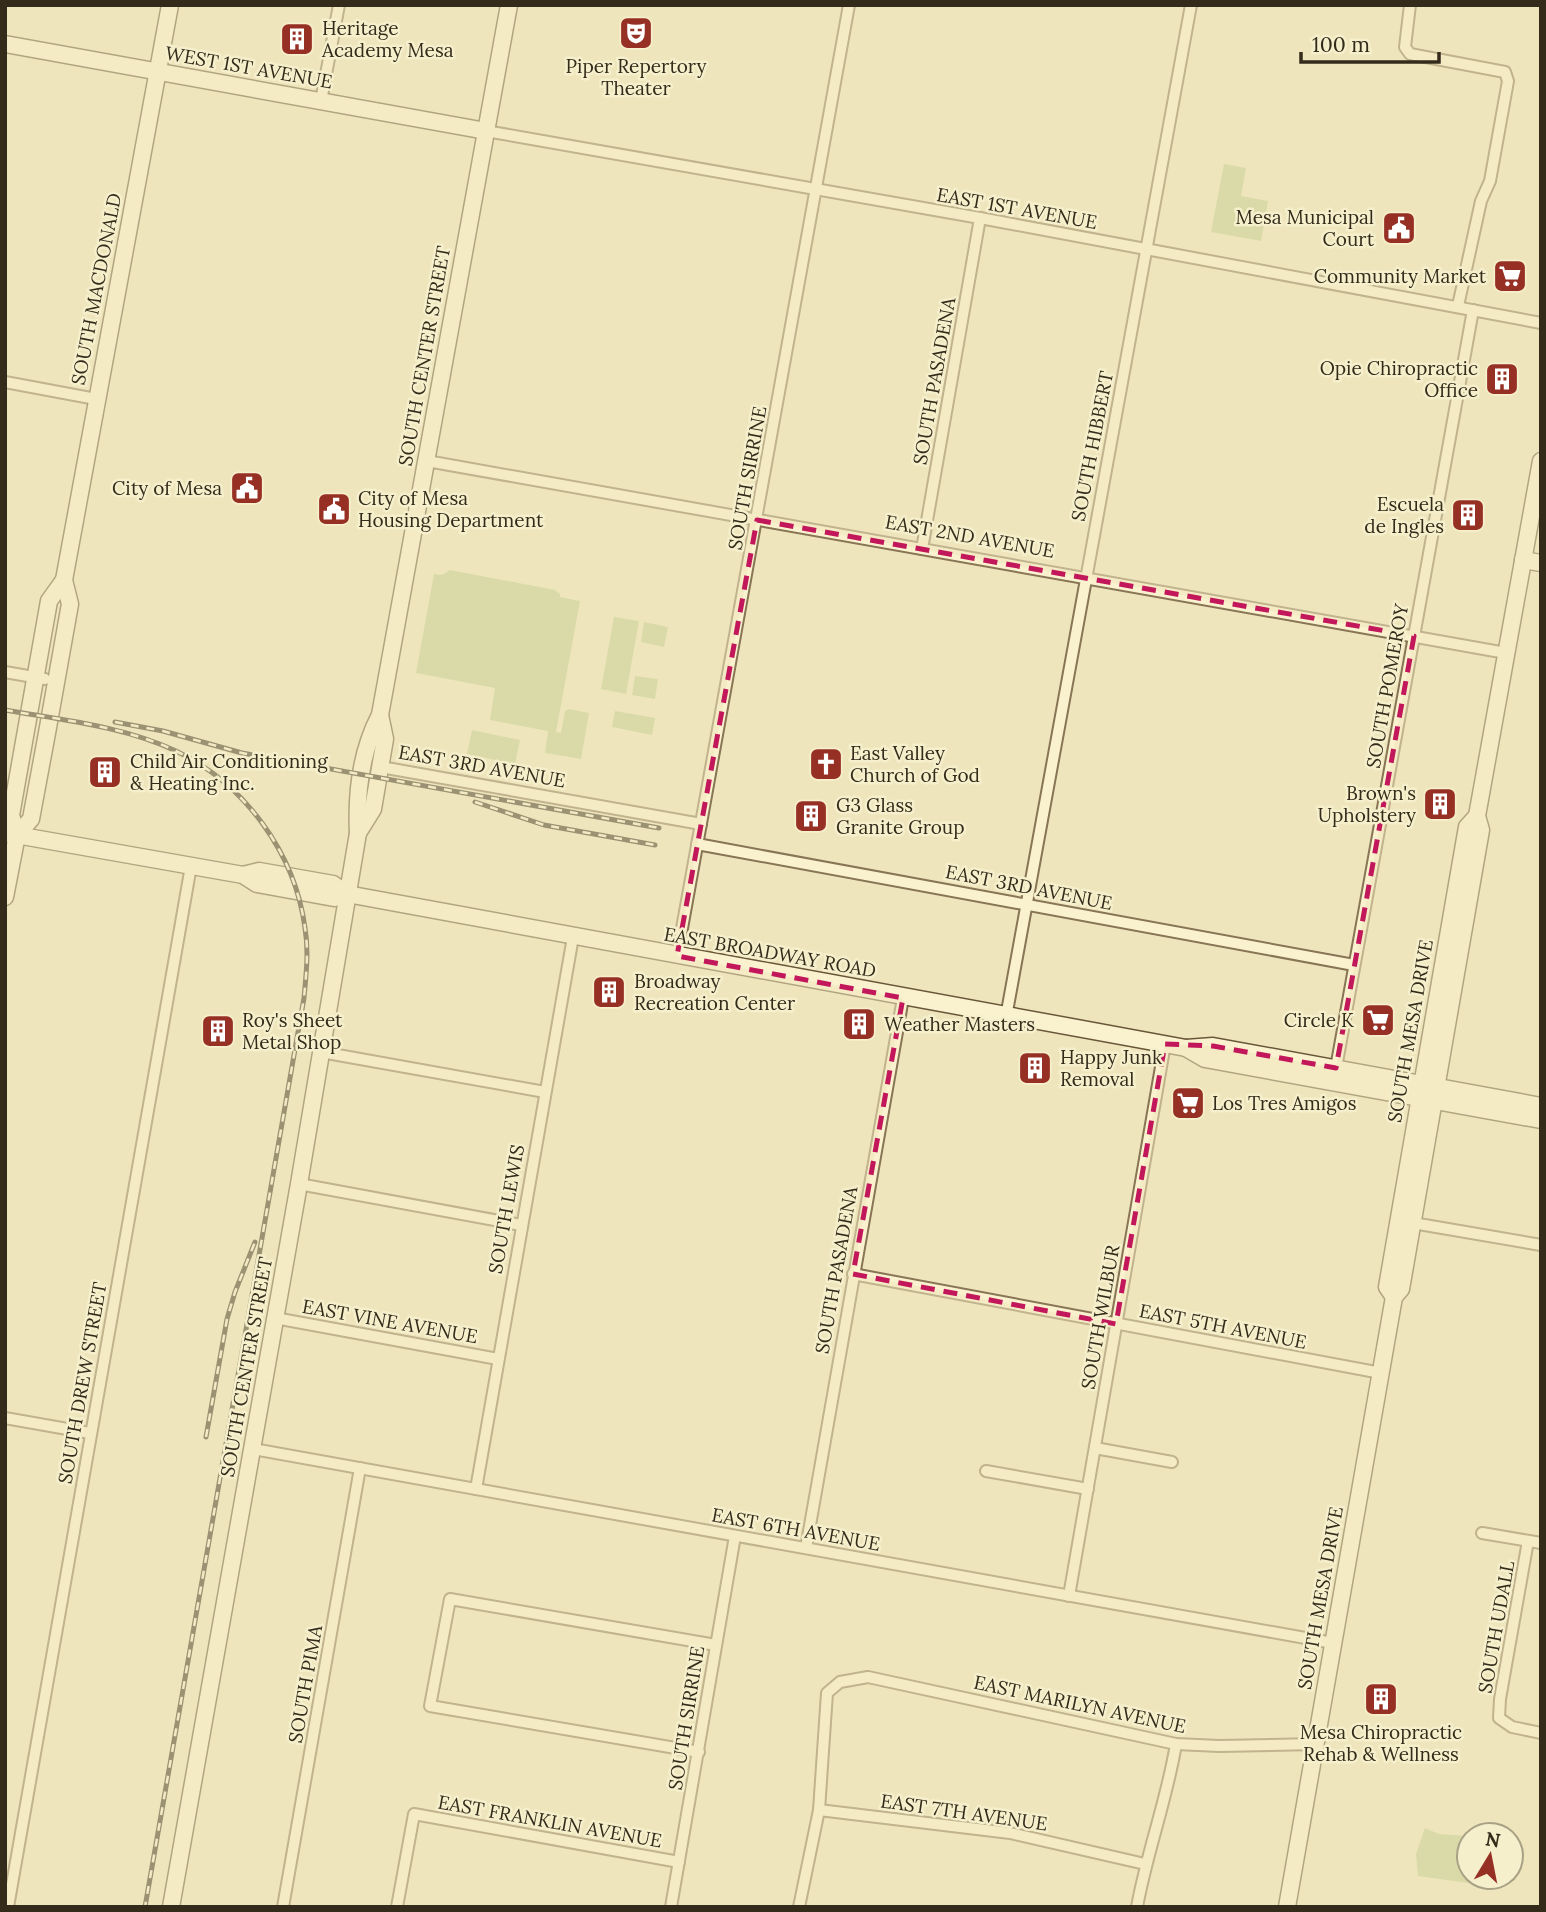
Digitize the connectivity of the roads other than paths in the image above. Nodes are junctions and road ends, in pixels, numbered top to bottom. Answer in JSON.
{"nodes":[{"id":1,"x":170,"y":5,"type":"edge"},
{"id":2,"x":339,"y":5,"type":"edge"},
{"id":3,"x":509,"y":5,"type":"edge"},
{"id":4,"x":849,"y":5,"type":"edge"},
{"id":5,"x":1191,"y":5,"type":"edge"},
{"id":6,"x":1410,"y":5,"type":"edge"},
{"id":7,"x":5,"y":44,"type":"edge"},
{"id":8,"x":158,"y":72,"type":"junction"},
{"id":9,"x":321,"y":101,"type":"junction"},
{"id":10,"x":486,"y":131,"type":"junction"},
{"id":11,"x":816,"y":190,"type":"junction"},
{"id":12,"x":980,"y":218,"type":"junction"},
{"id":13,"x":1147,"y":249,"type":"junction"},
{"id":14,"x":1458,"y":306,"type":"junction"},
{"id":15,"x":1473,"y":310,"type":"junction"},
{"id":16,"x":1541,"y":323,"type":"edge"},
{"id":17,"x":5,"y":382,"type":"edge"},
{"id":18,"x":96,"y":399,"type":"junction"},
{"id":19,"x":426,"y":461,"type":"junction"},
{"id":20,"x":1541,"y":461,"type":"edge"},
{"id":21,"x":1539,"y":480,"type":"edge"},
{"id":22,"x":757,"y":520,"type":"junction"},
{"id":23,"x":922,"y":549,"type":"junction"},
{"id":24,"x":1523,"y":560,"type":"junction"},
{"id":25,"x":1541,"y":563,"type":"edge"},
{"id":26,"x":1086,"y":578,"type":"junction"},
{"id":27,"x":64,"y":580,"type":"junction"},
{"id":28,"x":1414,"y":636,"type":"junction"},
{"id":29,"x":1506,"y":653,"type":"junction"},
{"id":30,"x":5,"y":672,"type":"edge"},
{"id":31,"x":40,"y":679,"type":"junction"},
{"id":32,"x":380,"y":715,"type":"junction"},
{"id":33,"x":381,"y":766,"type":"junction"},
{"id":34,"x":701,"y":824,"type":"junction"},
{"id":35,"x":358,"y":833,"type":"junction"},
{"id":36,"x":11,"y":834,"type":"edge"},
{"id":37,"x":697,"y":844,"type":"junction"},
{"id":38,"x":191,"y":866,"type":"junction"},
{"id":39,"x":347,"y":894,"type":"junction"},
{"id":40,"x":5,"y":897,"type":"edge"},
{"id":41,"x":1027,"y":904,"type":"junction"},
{"id":42,"x":573,"y":937,"type":"junction"},
{"id":43,"x":677,"y":956,"type":"junction"},
{"id":44,"x":1354,"y":965,"type":"junction"},
{"id":45,"x":903,"y":998,"type":"junction"},
{"id":46,"x":1006,"y":1017,"type":"junction"},
{"id":47,"x":1165,"y":1044,"type":"junction"},
{"id":48,"x":1186,"y":1048,"type":"junction"},
{"id":49,"x":321,"y":1052,"type":"junction"},
{"id":50,"x":1336,"y":1068,"type":"junction"},
{"id":51,"x":545,"y":1092,"type":"junction"},
{"id":52,"x":1428,"y":1093,"type":"junction"},
{"id":53,"x":1541,"y":1105,"type":"edge"},
{"id":54,"x":1541,"y":1120,"type":"edge"},
{"id":55,"x":299,"y":1184,"type":"junction"},
{"id":56,"x":1413,"y":1223,"type":"junction"},
{"id":57,"x":521,"y":1225,"type":"junction"},
{"id":58,"x":1541,"y":1245,"type":"edge"},
{"id":59,"x":853,"y":1275,"type":"junction"},
{"id":60,"x":1394,"y":1297,"type":"junction"},
{"id":61,"x":275,"y":1318,"type":"junction"},
{"id":62,"x":1116,"y":1324,"type":"junction"},
{"id":63,"x":498,"y":1359,"type":"junction"},
{"id":64,"x":1381,"y":1373,"type":"junction"},
{"id":65,"x":5,"y":1418,"type":"edge"},
{"id":66,"x":90,"y":1433,"type":"junction"},
{"id":67,"x":1095,"y":1448,"type":"junction"},
{"id":68,"x":253,"y":1449,"type":"junction"},
{"id":69,"x":1171,"y":1462,"type":"dead end"},
{"id":70,"x":360,"y":1468,"type":"junction"},
{"id":71,"x":986,"y":1471,"type":"dead end"},
{"id":72,"x":475,"y":1489,"type":"junction"},
{"id":73,"x":1088,"y":1489,"type":"junction"},
{"id":74,"x":1482,"y":1533,"type":"dead end"},
{"id":75,"x":735,"y":1536,"type":"junction"},
{"id":76,"x":1528,"y":1541,"type":"junction"},
{"id":77,"x":1541,"y":1543,"type":"edge"},
{"id":78,"x":806,"y":1548,"type":"junction"},
{"id":79,"x":1069,"y":1596,"type":"junction"},
{"id":80,"x":1333,"y":1643,"type":"junction"},
{"id":81,"x":716,"y":1645,"type":"junction"},
{"id":82,"x":1541,"y":1732,"type":"edge"},
{"id":83,"x":1176,"y":1744,"type":"junction"},
{"id":84,"x":1316,"y":1744,"type":"junction"},
{"id":85,"x":699,"y":1752,"type":"junction"},
{"id":86,"x":819,"y":1810,"type":"junction"},
{"id":87,"x":679,"y":1862,"type":"junction"},
{"id":88,"x":1145,"y":1864,"type":"junction"},
{"id":89,"x":8,"y":1907,"type":"edge"},
{"id":90,"x":171,"y":1907,"type":"edge"},
{"id":91,"x":283,"y":1907,"type":"edge"},
{"id":92,"x":397,"y":1907,"type":"edge"},
{"id":93,"x":671,"y":1907,"type":"edge"},
{"id":94,"x":799,"y":1907,"type":"edge"},
{"id":95,"x":1137,"y":1907,"type":"edge"},
{"id":96,"x":1287,"y":1907,"type":"edge"}],
"edges":[{"from":1,"to":8,"type":"street","name":"SOUTH MACDONALD"},
{"from":2,"to":9,"type":"street"},
{"from":3,"to":10,"type":"street","name":"SOUTH CENTER STREET"},
{"from":4,"to":11,"type":"street","name":"SOUTH SIRRINE"},
{"from":5,"to":13,"type":"street","name":"SOUTH HIBBERT"},
{"from":6,"to":14,"type":"street"},
{"from":7,"to":8,"type":"street","name":"WEST 1ST AVENUE"},
{"from":8,"to":9,"type":"street","name":"WEST 1ST AVENUE"},
{"from":8,"to":18,"type":"street","name":"SOUTH MACDONALD"},
{"from":9,"to":10,"type":"street","name":"WEST 1ST AVENUE"},
{"from":10,"to":11,"type":"street","name":"EAST 1ST AVENUE"},
{"from":10,"to":19,"type":"street","name":"SOUTH CENTER STREET"},
{"from":11,"to":12,"type":"street","name":"EAST 1ST AVENUE"},
{"from":11,"to":22,"type":"street","name":"SOUTH SIRRINE"},
{"from":12,"to":13,"type":"street","name":"EAST 1ST AVENUE"},
{"from":12,"to":23,"type":"street","name":"SOUTH PASADENA"},
{"from":13,"to":14,"type":"street","name":"EAST 1ST AVENUE"},
{"from":13,"to":26,"type":"street","name":"SOUTH HIBBERT"},
{"from":14,"to":15,"type":"street","name":"EAST 1ST AVENUE"},
{"from":15,"to":16,"type":"street","name":"EAST 1ST AVENUE"},
{"from":15,"to":28,"type":"street","name":"SOUTH POMEROY"},
{"from":17,"to":18,"type":"street"},
{"from":18,"to":27,"type":"street","name":"SOUTH MACDONALD"},
{"from":19,"to":22,"type":"street","name":"EAST 2ND AVENUE"},
{"from":19,"to":32,"type":"street","name":"SOUTH CENTER STREET"},
{"from":20,"to":21,"type":"street","name":"SOUTH MESA DRIVE"},
{"from":21,"to":24,"type":"street","name":"SOUTH MESA DRIVE"},
{"from":22,"to":23,"type":"street","name":"EAST 2ND AVENUE"},
{"from":22,"to":34,"type":"street","name":"SOUTH SIRRINE"},
{"from":23,"to":26,"type":"street","name":"EAST 2ND AVENUE"},
{"from":24,"to":25,"type":"street"},
{"from":24,"to":29,"type":"street","name":"SOUTH MESA DRIVE"},
{"from":26,"to":28,"type":"street","name":"EAST 2ND AVENUE"},
{"from":26,"to":41,"type":"street","name":"SOUTH HIBBERT"},
{"from":27,"to":31,"type":"street","name":"SOUTH MACDONALD"},
{"from":27,"to":36,"type":"street","name":"SOUTH MACDONALD"},
{"from":28,"to":29,"type":"street","name":"EAST 2ND AVENUE"},
{"from":28,"to":44,"type":"street","name":"SOUTH POMEROY"},
{"from":29,"to":52,"type":"street","name":"SOUTH MESA DRIVE"},
{"from":30,"to":31,"type":"street"},
{"from":31,"to":36,"type":"street","name":"SOUTH MACDONALD"},
{"from":32,"to":33,"type":"street","name":"SOUTH CENTER STREET"},
{"from":32,"to":35,"type":"street","name":"SOUTH CENTER STREET"},
{"from":33,"to":34,"type":"street","name":"EAST 3RD AVENUE"},
{"from":33,"to":35,"type":"street","name":"SOUTH CENTER STREET"},
{"from":34,"to":37,"type":"street","name":"SOUTH SIRRINE"},
{"from":35,"to":39,"type":"street","name":"SOUTH CENTER STREET"},
{"from":36,"to":38,"type":"street","name":"EAST BROADWAY ROAD"},
{"from":36,"to":40,"type":"street","name":"SOUTH MACDONALD"},
{"from":37,"to":41,"type":"street","name":"EAST 3RD AVENUE"},
{"from":37,"to":43,"type":"street","name":"SOUTH SIRRINE"},
{"from":38,"to":39,"type":"street","name":"EAST BROADWAY ROAD"},
{"from":38,"to":66,"type":"street","name":"SOUTH DREW STREET"},
{"from":39,"to":42,"type":"street","name":"EAST BROADWAY ROAD"},
{"from":39,"to":49,"type":"street","name":"SOUTH CENTER STREET"},
{"from":41,"to":44,"type":"street","name":"EAST 3RD AVENUE"},
{"from":41,"to":46,"type":"street","name":"SOUTH HIBBERT"},
{"from":42,"to":43,"type":"street","name":"EAST BROADWAY ROAD"},
{"from":42,"to":51,"type":"street","name":"SOUTH LEWIS"},
{"from":43,"to":45,"type":"street","name":"EAST BROADWAY ROAD"},
{"from":44,"to":50,"type":"street","name":"SOUTH POMEROY"},
{"from":45,"to":46,"type":"street","name":"EAST BROADWAY ROAD"},
{"from":45,"to":59,"type":"street","name":"SOUTH PASADENA"},
{"from":46,"to":47,"type":"street","name":"EAST BROADWAY ROAD"},
{"from":47,"to":48,"type":"street","name":"EAST BROADWAY ROAD"},
{"from":47,"to":62,"type":"street","name":"SOUTH WILBUR"},
{"from":48,"to":50,"type":"street","name":"EAST BROADWAY ROAD"},
{"from":48,"to":52,"type":"street","name":"EAST BROADWAY ROAD"},
{"from":49,"to":51,"type":"street"},
{"from":49,"to":55,"type":"street","name":"SOUTH CENTER STREET"},
{"from":50,"to":52,"type":"street","name":"EAST BROADWAY ROAD"},
{"from":51,"to":57,"type":"street","name":"SOUTH LEWIS"},
{"from":52,"to":53,"type":"street","name":"EAST BROADWAY ROAD"},
{"from":52,"to":54,"type":"street","name":"EAST BROADWAY ROAD"},
{"from":52,"to":56,"type":"street","name":"SOUTH MESA DRIVE"},
{"from":52,"to":60,"type":"street","name":"SOUTH MESA DRIVE"},
{"from":55,"to":57,"type":"street"},
{"from":55,"to":61,"type":"street","name":"SOUTH CENTER STREET"},
{"from":56,"to":58,"type":"street"},
{"from":56,"to":60,"type":"street","name":"SOUTH MESA DRIVE"},
{"from":57,"to":63,"type":"street","name":"SOUTH LEWIS"},
{"from":59,"to":62,"type":"street","name":"EAST 5TH AVENUE"},
{"from":59,"to":78,"type":"street","name":"SOUTH PASADENA"},
{"from":60,"to":64,"type":"street","name":"SOUTH MESA DRIVE"},
{"from":61,"to":63,"type":"street","name":"EAST VINE AVENUE"},
{"from":61,"to":68,"type":"street","name":"SOUTH CENTER STREET"},
{"from":62,"to":64,"type":"street","name":"EAST 5TH AVENUE"},
{"from":62,"to":67,"type":"street","name":"SOUTH WILBUR"},
{"from":63,"to":72,"type":"street","name":"SOUTH LEWIS"},
{"from":64,"to":80,"type":"street","name":"SOUTH MESA DRIVE"},
{"from":65,"to":66,"type":"street"},
{"from":66,"to":89,"type":"street","name":"SOUTH DREW STREET"},
{"from":67,"to":69,"type":"street"},
{"from":67,"to":73,"type":"street","name":"SOUTH WILBUR"},
{"from":68,"to":70,"type":"street","name":"EAST 6TH AVENUE"},
{"from":68,"to":90,"type":"street","name":"SOUTH CENTER STREET"},
{"from":70,"to":72,"type":"street","name":"EAST 6TH AVENUE"},
{"from":70,"to":91,"type":"street","name":"SOUTH PIMA"},
{"from":71,"to":73,"type":"street"},
{"from":72,"to":75,"type":"street","name":"EAST 6TH AVENUE"},
{"from":73,"to":79,"type":"street","name":"SOUTH WILBUR"},
{"from":74,"to":76,"type":"street"},
{"from":75,"to":78,"type":"street","name":"EAST 6TH AVENUE"},
{"from":75,"to":81,"type":"street","name":"SOUTH SIRRINE"},
{"from":76,"to":77,"type":"street"},
{"from":76,"to":82,"type":"street","name":"SOUTH UDALL"},
{"from":78,"to":79,"type":"street","name":"EAST 6TH AVENUE"},
{"from":79,"to":80,"type":"street","name":"EAST 6TH AVENUE"},
{"from":80,"to":84,"type":"street","name":"SOUTH MESA DRIVE"},
{"from":81,"to":85,"type":"street","name":"SOUTH SIRRINE"},
{"from":81,"to":85,"type":"street"},
{"from":83,"to":84,"type":"street","name":"EAST MARILYN AVENUE"},
{"from":83,"to":86,"type":"street","name":"EAST MARILYN AVENUE"},
{"from":83,"to":88,"type":"street"},
{"from":84,"to":96,"type":"street","name":"SOUTH MESA DRIVE"},
{"from":85,"to":87,"type":"street","name":"SOUTH SIRRINE"},
{"from":86,"to":88,"type":"street","name":"EAST 7TH AVENUE"},
{"from":86,"to":94,"type":"street"},
{"from":87,"to":92,"type":"street","name":"EAST FRANKLIN AVENUE"},
{"from":87,"to":93,"type":"street","name":"SOUTH SIRRINE"},
{"from":88,"to":95,"type":"street"}]}
